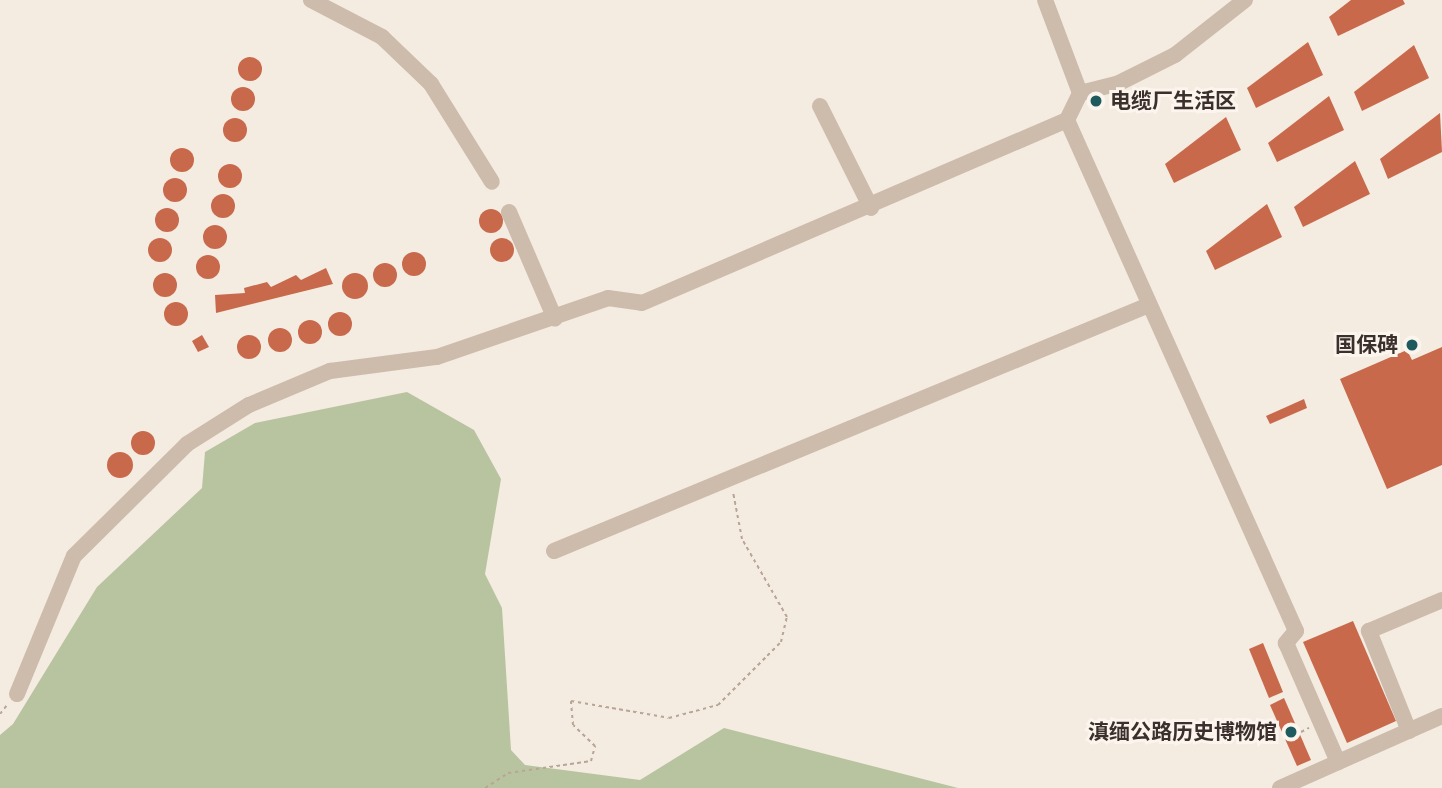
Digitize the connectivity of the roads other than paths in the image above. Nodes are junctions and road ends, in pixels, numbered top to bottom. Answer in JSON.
{"nodes":[{"id":1,"x":311,"y":0,"type":"edge"},
{"id":2,"x":1045,"y":0,"type":"edge"},
{"id":3,"x":1245,"y":0,"type":"edge"},
{"id":4,"x":1080,"y":93,"type":"junction"},
{"id":5,"x":820,"y":106,"type":"dead end"},
{"id":6,"x":1067,"y":120,"type":"junction"},
{"id":7,"x":492,"y":182,"type":"dead end"},
{"id":8,"x":872,"y":208,"type":"junction"},
{"id":9,"x":509,"y":212,"type":"dead end"},
{"id":10,"x":1149,"y":305,"type":"junction"},
{"id":11,"x":555,"y":319,"type":"junction"},
{"id":12,"x":554,"y":551,"type":"dead end"},
{"id":13,"x":1442,"y":600,"type":"edge"},
{"id":14,"x":17,"y":694,"type":"dead end"},
{"id":15,"x":1442,"y":716,"type":"edge"},
{"id":16,"x":1409,"y":731,"type":"junction"},
{"id":17,"x":1338,"y":762,"type":"junction"},
{"id":18,"x":1280,"y":788,"type":"edge"}],
"edges":[{"from":1,"to":7,"type":"street"},
{"from":2,"to":4,"type":"street"},
{"from":3,"to":4,"type":"street"},
{"from":4,"to":6,"type":"street"},
{"from":5,"to":8,"type":"street"},
{"from":6,"to":8,"type":"street"},
{"from":6,"to":10,"type":"street"},
{"from":8,"to":11,"type":"street"},
{"from":9,"to":11,"type":"street"},
{"from":10,"to":12,"type":"street"},
{"from":10,"to":17,"type":"street"},
{"from":11,"to":14,"type":"street"},
{"from":13,"to":16,"type":"street"},
{"from":15,"to":16,"type":"street"},
{"from":16,"to":17,"type":"street"},
{"from":17,"to":18,"type":"street"}]}
